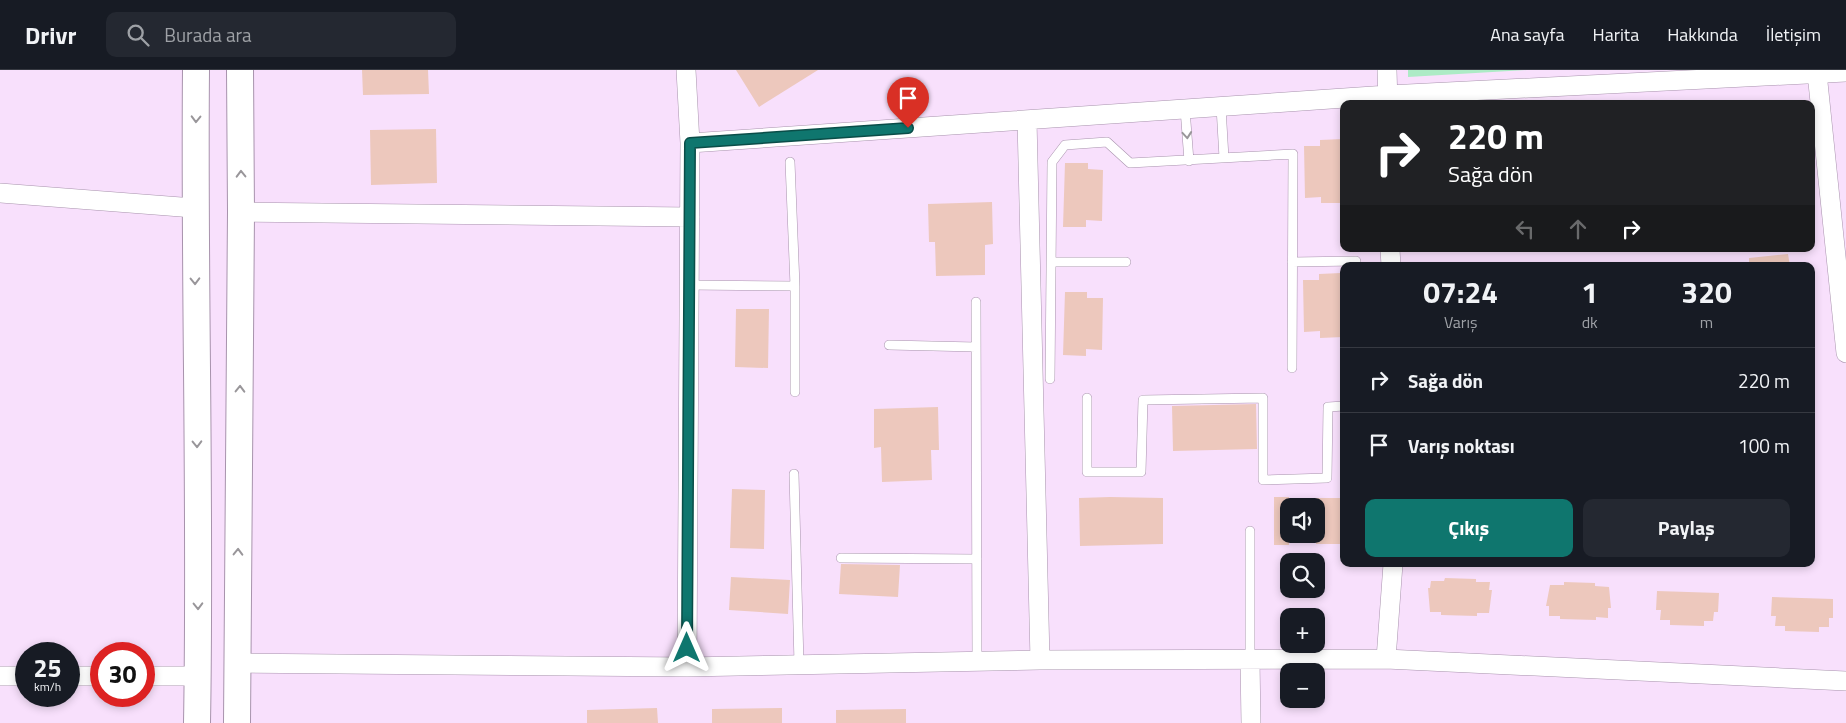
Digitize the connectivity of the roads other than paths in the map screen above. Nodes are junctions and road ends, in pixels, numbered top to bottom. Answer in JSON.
{"nodes":[{"id":1,"x":196,"y":70,"type":"edge"},
{"id":2,"x":240,"y":70,"type":"edge"},
{"id":3,"x":686,"y":70,"type":"edge"},
{"id":4,"x":1387,"y":70,"type":"edge"},
{"id":5,"x":1846,"y":72,"type":"edge"},
{"id":6,"x":1816,"y":73,"type":"junction"},
{"id":7,"x":1702,"y":74,"type":"edge"},
{"id":8,"x":1388,"y":100,"type":"edge"},
{"id":9,"x":1340,"y":102,"type":"edge"},
{"id":10,"x":1221,"y":107,"type":"junction"},
{"id":11,"x":1185,"y":109,"type":"junction"},
{"id":12,"x":1027,"y":120,"type":"junction"},
{"id":13,"x":690,"y":143,"type":"junction"},
{"id":14,"x":1224,"y":158,"type":"junction"},
{"id":15,"x":1189,"y":161,"type":"junction"},
{"id":16,"x":790,"y":162,"type":"dead end"},
{"id":17,"x":0,"y":193,"type":"edge"},
{"id":18,"x":194,"y":208,"type":"junction"},
{"id":19,"x":241,"y":212,"type":"junction"},
{"id":20,"x":690,"y":217,"type":"junction"},
{"id":21,"x":1356,"y":261,"type":"dead end"},
{"id":22,"x":1051,"y":262,"type":"junction"},
{"id":23,"x":1126,"y":262,"type":"dead end"},
{"id":24,"x":1292,"y":262,"type":"junction"},
{"id":25,"x":689,"y":285,"type":"junction"},
{"id":26,"x":795,"y":286,"type":"junction"},
{"id":27,"x":976,"y":302,"type":"dead end"},
{"id":28,"x":889,"y":345,"type":"dead end"},
{"id":29,"x":976,"y":347,"type":"junction"},
{"id":30,"x":1846,"y":353,"type":"edge"},
{"id":31,"x":1292,"y":368,"type":"dead end"},
{"id":32,"x":1050,"y":379,"type":"dead end"},
{"id":33,"x":795,"y":392,"type":"dead end"},
{"id":34,"x":1087,"y":398,"type":"dead end"},
{"id":35,"x":1340,"y":406,"type":"edge"},
{"id":36,"x":794,"y":474,"type":"dead end"},
{"id":37,"x":1250,"y":531,"type":"dead end"},
{"id":38,"x":841,"y":558,"type":"dead end"},
{"id":39,"x":977,"y":559,"type":"junction"},
{"id":40,"x":1393,"y":567,"type":"edge"},
{"id":41,"x":1386,"y":659,"type":"junction"},
{"id":42,"x":1040,"y":660,"type":"junction"},
{"id":43,"x":977,"y":661,"type":"junction"},
{"id":44,"x":1250,"y":661,"type":"junction"},
{"id":45,"x":237,"y":663,"type":"junction"},
{"id":46,"x":799,"y":664,"type":"junction"},
{"id":47,"x":687,"y":667,"type":"junction"},
{"id":48,"x":0,"y":676,"type":"edge"},
{"id":49,"x":15,"y":676,"type":"edge"},
{"id":50,"x":155,"y":676,"type":"edge"},
{"id":51,"x":198,"y":676,"type":"junction"},
{"id":52,"x":1846,"y":681,"type":"edge"},
{"id":53,"x":197,"y":723,"type":"edge"},
{"id":54,"x":236,"y":723,"type":"edge"},
{"id":55,"x":1250,"y":723,"type":"edge"}],
"edges":[{"from":1,"to":18,"type":"main road","one_way":true},
{"from":19,"to":2,"type":"main road","one_way":true},
{"from":3,"to":13,"type":"street"},
{"from":4,"to":8,"type":"street"},
{"from":5,"to":6,"type":"street"},
{"from":6,"to":7,"type":"street"},
{"from":6,"to":30,"type":"street"},
{"from":7,"to":8,"type":"street"},
{"from":9,"to":10,"type":"street"},
{"from":10,"to":11,"type":"street"},
{"from":10,"to":14,"type":"lane"},
{"from":11,"to":12,"type":"street"},
{"from":11,"to":15,"type":"lane","one_way":true},
{"from":12,"to":13,"type":"street"},
{"from":12,"to":42,"type":"street"},
{"from":13,"to":20,"type":"street"},
{"from":14,"to":15,"type":"lane"},
{"from":14,"to":24,"type":"lane"},
{"from":15,"to":22,"type":"lane"},
{"from":16,"to":26,"type":"lane"},
{"from":17,"to":18,"type":"street"},
{"from":18,"to":51,"type":"main road","one_way":true},
{"from":19,"to":20,"type":"street"},
{"from":45,"to":19,"type":"main road","one_way":true},
{"from":20,"to":25,"type":"street"},
{"from":21,"to":24,"type":"lane"},
{"from":22,"to":23,"type":"lane"},
{"from":22,"to":32,"type":"lane"},
{"from":24,"to":31,"type":"lane"},
{"from":25,"to":26,"type":"lane"},
{"from":25,"to":47,"type":"street"},
{"from":26,"to":33,"type":"lane"},
{"from":27,"to":29,"type":"lane"},
{"from":28,"to":29,"type":"lane"},
{"from":29,"to":39,"type":"lane"},
{"from":34,"to":35,"type":"lane"},
{"from":36,"to":46,"type":"lane"},
{"from":37,"to":44,"type":"lane"},
{"from":38,"to":39,"type":"lane"},
{"from":39,"to":43,"type":"lane"},
{"from":40,"to":41,"type":"street"},
{"from":41,"to":44,"type":"street"},
{"from":41,"to":52,"type":"street"},
{"from":42,"to":43,"type":"street"},
{"from":42,"to":44,"type":"street"},
{"from":43,"to":46,"type":"street"},
{"from":44,"to":55,"type":"street"},
{"from":45,"to":47,"type":"street"},
{"from":45,"to":54,"type":"main road"},
{"from":46,"to":47,"type":"street"},
{"from":48,"to":49,"type":"street"},
{"from":50,"to":51,"type":"street"},
{"from":51,"to":53,"type":"main road"}]}
